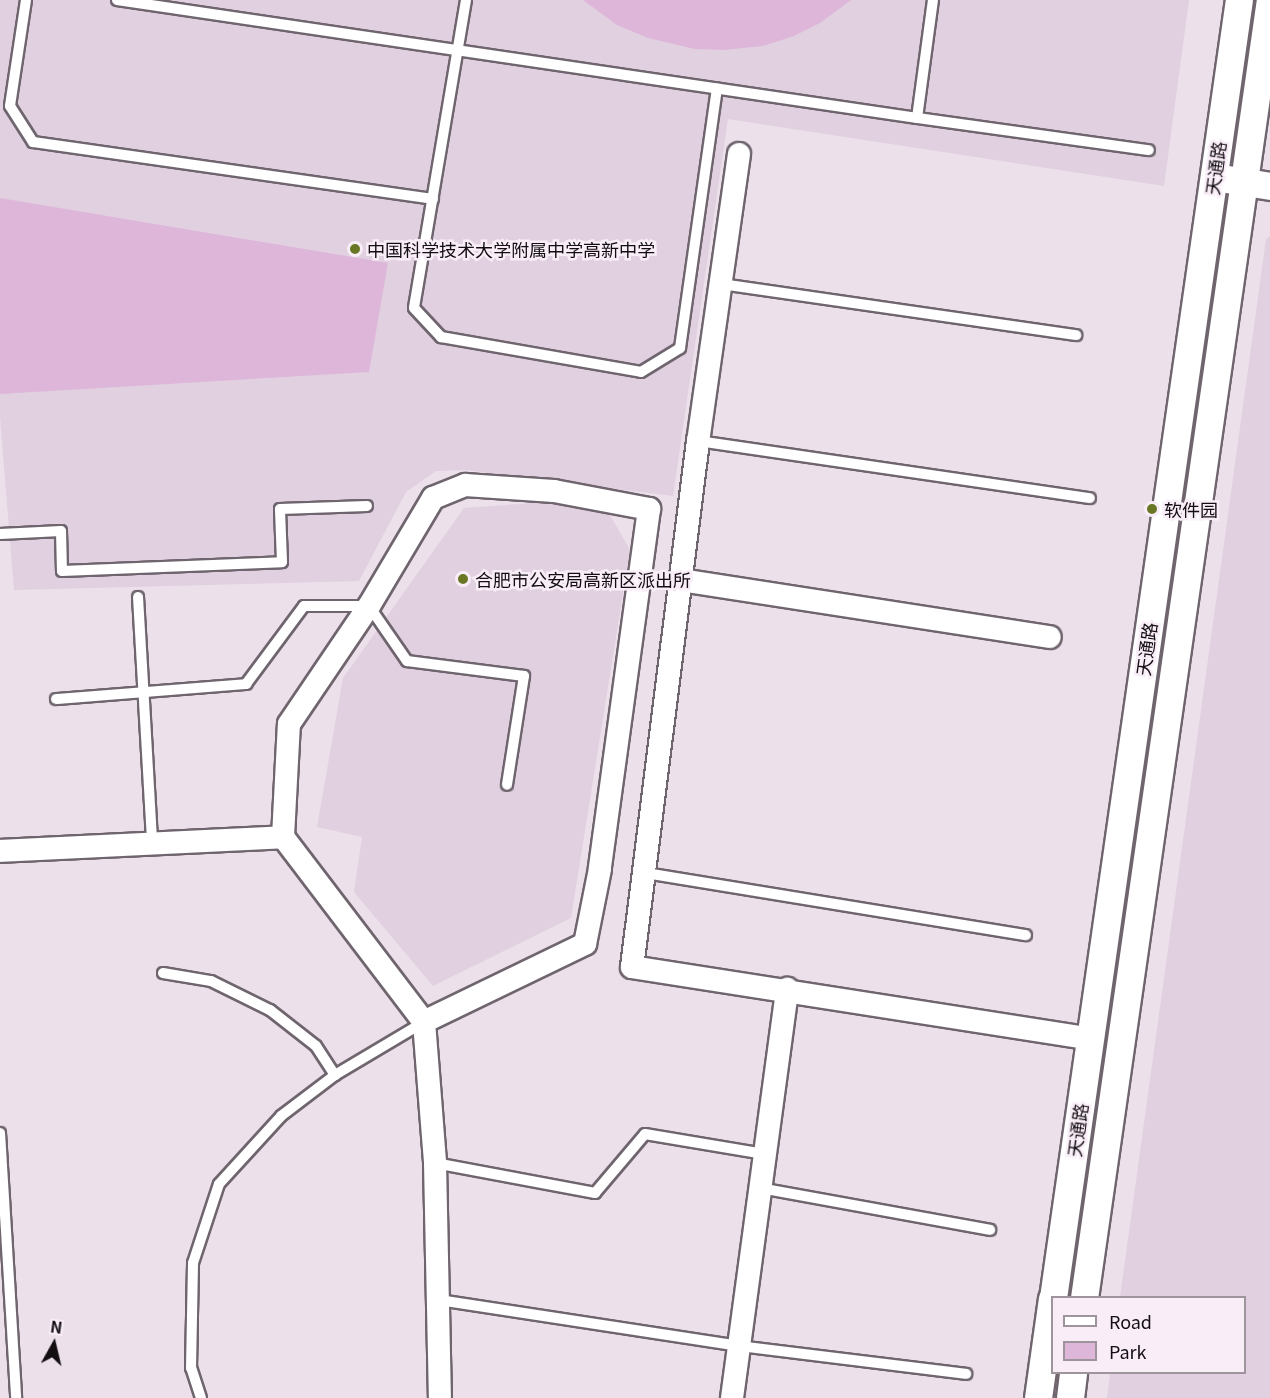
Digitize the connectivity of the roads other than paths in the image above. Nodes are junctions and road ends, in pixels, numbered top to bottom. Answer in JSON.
{"nodes":[{"id":1,"x":26,"y":0,"type":"edge"},
{"id":2,"x":117,"y":0,"type":"edge"},
{"id":3,"x":466,"y":0,"type":"edge"},
{"id":4,"x":933,"y":0,"type":"edge"},
{"id":5,"x":1239,"y":0,"type":"edge"},
{"id":6,"x":1270,"y":0,"type":"edge"},
{"id":7,"x":458,"y":52,"type":"junction"},
{"id":8,"x":717,"y":89,"type":"junction"},
{"id":9,"x":917,"y":118,"type":"junction"},
{"id":10,"x":1219,"y":142,"type":"junction"},
{"id":11,"x":1260,"y":147,"type":"edge"},
{"id":12,"x":1149,"y":150,"type":"dead end"},
{"id":13,"x":739,"y":154,"type":"dead end"},
{"id":14,"x":1214,"y":177,"type":"junction"},
{"id":15,"x":1257,"y":185,"type":"edge"},
{"id":16,"x":433,"y":199,"type":"junction"},
{"id":17,"x":722,"y":284,"type":"junction"},
{"id":18,"x":1076,"y":335,"type":"dead end"},
{"id":19,"x":698,"y":441,"type":"junction"},
{"id":20,"x":1089,"y":498,"type":"dead end"},
{"id":21,"x":368,"y":506,"type":"dead end"},
{"id":22,"x":0,"y":534,"type":"edge"},
{"id":23,"x":681,"y":580,"type":"junction"},
{"id":24,"x":138,"y":597,"type":"dead end"},
{"id":25,"x":369,"y":606,"type":"junction"},
{"id":26,"x":1050,"y":637,"type":"dead end"},
{"id":27,"x":142,"y":692,"type":"junction"},
{"id":28,"x":56,"y":699,"type":"dead end"},
{"id":29,"x":507,"y":785,"type":"dead end"},
{"id":30,"x":283,"y":837,"type":"junction"},
{"id":31,"x":152,"y":842,"type":"junction"},
{"id":32,"x":0,"y":851,"type":"edge"},
{"id":33,"x":646,"y":873,"type":"junction"},
{"id":34,"x":1026,"y":935,"type":"dead end"},
{"id":35,"x":163,"y":973,"type":"dead end"},
{"id":36,"x":787,"y":989,"type":"junction"},
{"id":37,"x":424,"y":1022,"type":"junction"},
{"id":38,"x":1090,"y":1039,"type":"junction"},
{"id":39,"x":335,"y":1075,"type":"junction"},
{"id":40,"x":0,"y":1133,"type":"edge"},
{"id":41,"x":764,"y":1154,"type":"junction"},
{"id":42,"x":435,"y":1163,"type":"junction"},
{"id":43,"x":760,"y":1188,"type":"junction"},
{"id":44,"x":990,"y":1230,"type":"dead end"},
{"id":45,"x":1053,"y":1296,"type":"edge"},
{"id":46,"x":1084,"y":1296,"type":"edge"},
{"id":47,"x":439,"y":1300,"type":"junction"},
{"id":48,"x":1051,"y":1311,"type":"edge"},
{"id":49,"x":739,"y":1346,"type":"junction"},
{"id":50,"x":966,"y":1374,"type":"dead end"},
{"id":51,"x":1073,"y":1374,"type":"edge"},
{"id":52,"x":16,"y":1398,"type":"edge"},
{"id":53,"x":201,"y":1398,"type":"edge"},
{"id":54,"x":440,"y":1398,"type":"edge"},
{"id":55,"x":732,"y":1398,"type":"edge"},
{"id":56,"x":1038,"y":1398,"type":"edge"},
{"id":57,"x":1070,"y":1398,"type":"edge"}],
"edges":[{"from":1,"to":16,"type":"lane"},
{"from":2,"to":7,"type":"lane"},
{"from":3,"to":7,"type":"lane"},
{"from":4,"to":9,"type":"lane"},
{"from":5,"to":10,"type":"street","name":"天通路"},
{"from":6,"to":11,"type":"street","name":"天通路"},
{"from":7,"to":8,"type":"lane"},
{"from":7,"to":16,"type":"lane"},
{"from":8,"to":9,"type":"lane"},
{"from":8,"to":16,"type":"lane"},
{"from":9,"to":12,"type":"lane"},
{"from":10,"to":11,"type":"street"},
{"from":10,"to":14,"type":"street","name":"天通路"},
{"from":11,"to":15,"type":"street","name":"天通路"},
{"from":13,"to":17,"type":"street"},
{"from":14,"to":15,"type":"street"},
{"from":14,"to":38,"type":"street","name":"天通路"},
{"from":15,"to":46,"type":"street","name":"天通路"},
{"from":17,"to":18,"type":"lane"},
{"from":17,"to":19,"type":"street"},
{"from":19,"to":20,"type":"lane"},
{"from":19,"to":23,"type":"street"},
{"from":21,"to":22,"type":"lane"},
{"from":23,"to":26,"type":"street"},
{"from":23,"to":33,"type":"street"},
{"from":24,"to":27,"type":"lane"},
{"from":25,"to":27,"type":"lane"},
{"from":25,"to":29,"type":"lane"},
{"from":25,"to":30,"type":"street"},
{"from":25,"to":37,"type":"street"},
{"from":27,"to":28,"type":"lane"},
{"from":27,"to":31,"type":"lane"},
{"from":30,"to":31,"type":"street"},
{"from":30,"to":37,"type":"street"},
{"from":31,"to":32,"type":"street"},
{"from":33,"to":34,"type":"lane"},
{"from":33,"to":36,"type":"street"},
{"from":35,"to":39,"type":"lane"},
{"from":36,"to":38,"type":"street"},
{"from":36,"to":41,"type":"street"},
{"from":37,"to":39,"type":"lane"},
{"from":37,"to":42,"type":"street"},
{"from":38,"to":45,"type":"street","name":"天通路"},
{"from":39,"to":53,"type":"lane"},
{"from":40,"to":52,"type":"lane"},
{"from":41,"to":42,"type":"lane"},
{"from":41,"to":43,"type":"street"},
{"from":42,"to":47,"type":"street"},
{"from":43,"to":44,"type":"lane"},
{"from":43,"to":49,"type":"street"},
{"from":47,"to":49,"type":"lane"},
{"from":47,"to":54,"type":"street"},
{"from":48,"to":56,"type":"street","name":"天通路"},
{"from":49,"to":50,"type":"lane"},
{"from":49,"to":55,"type":"street"},
{"from":51,"to":57,"type":"street"}]}
